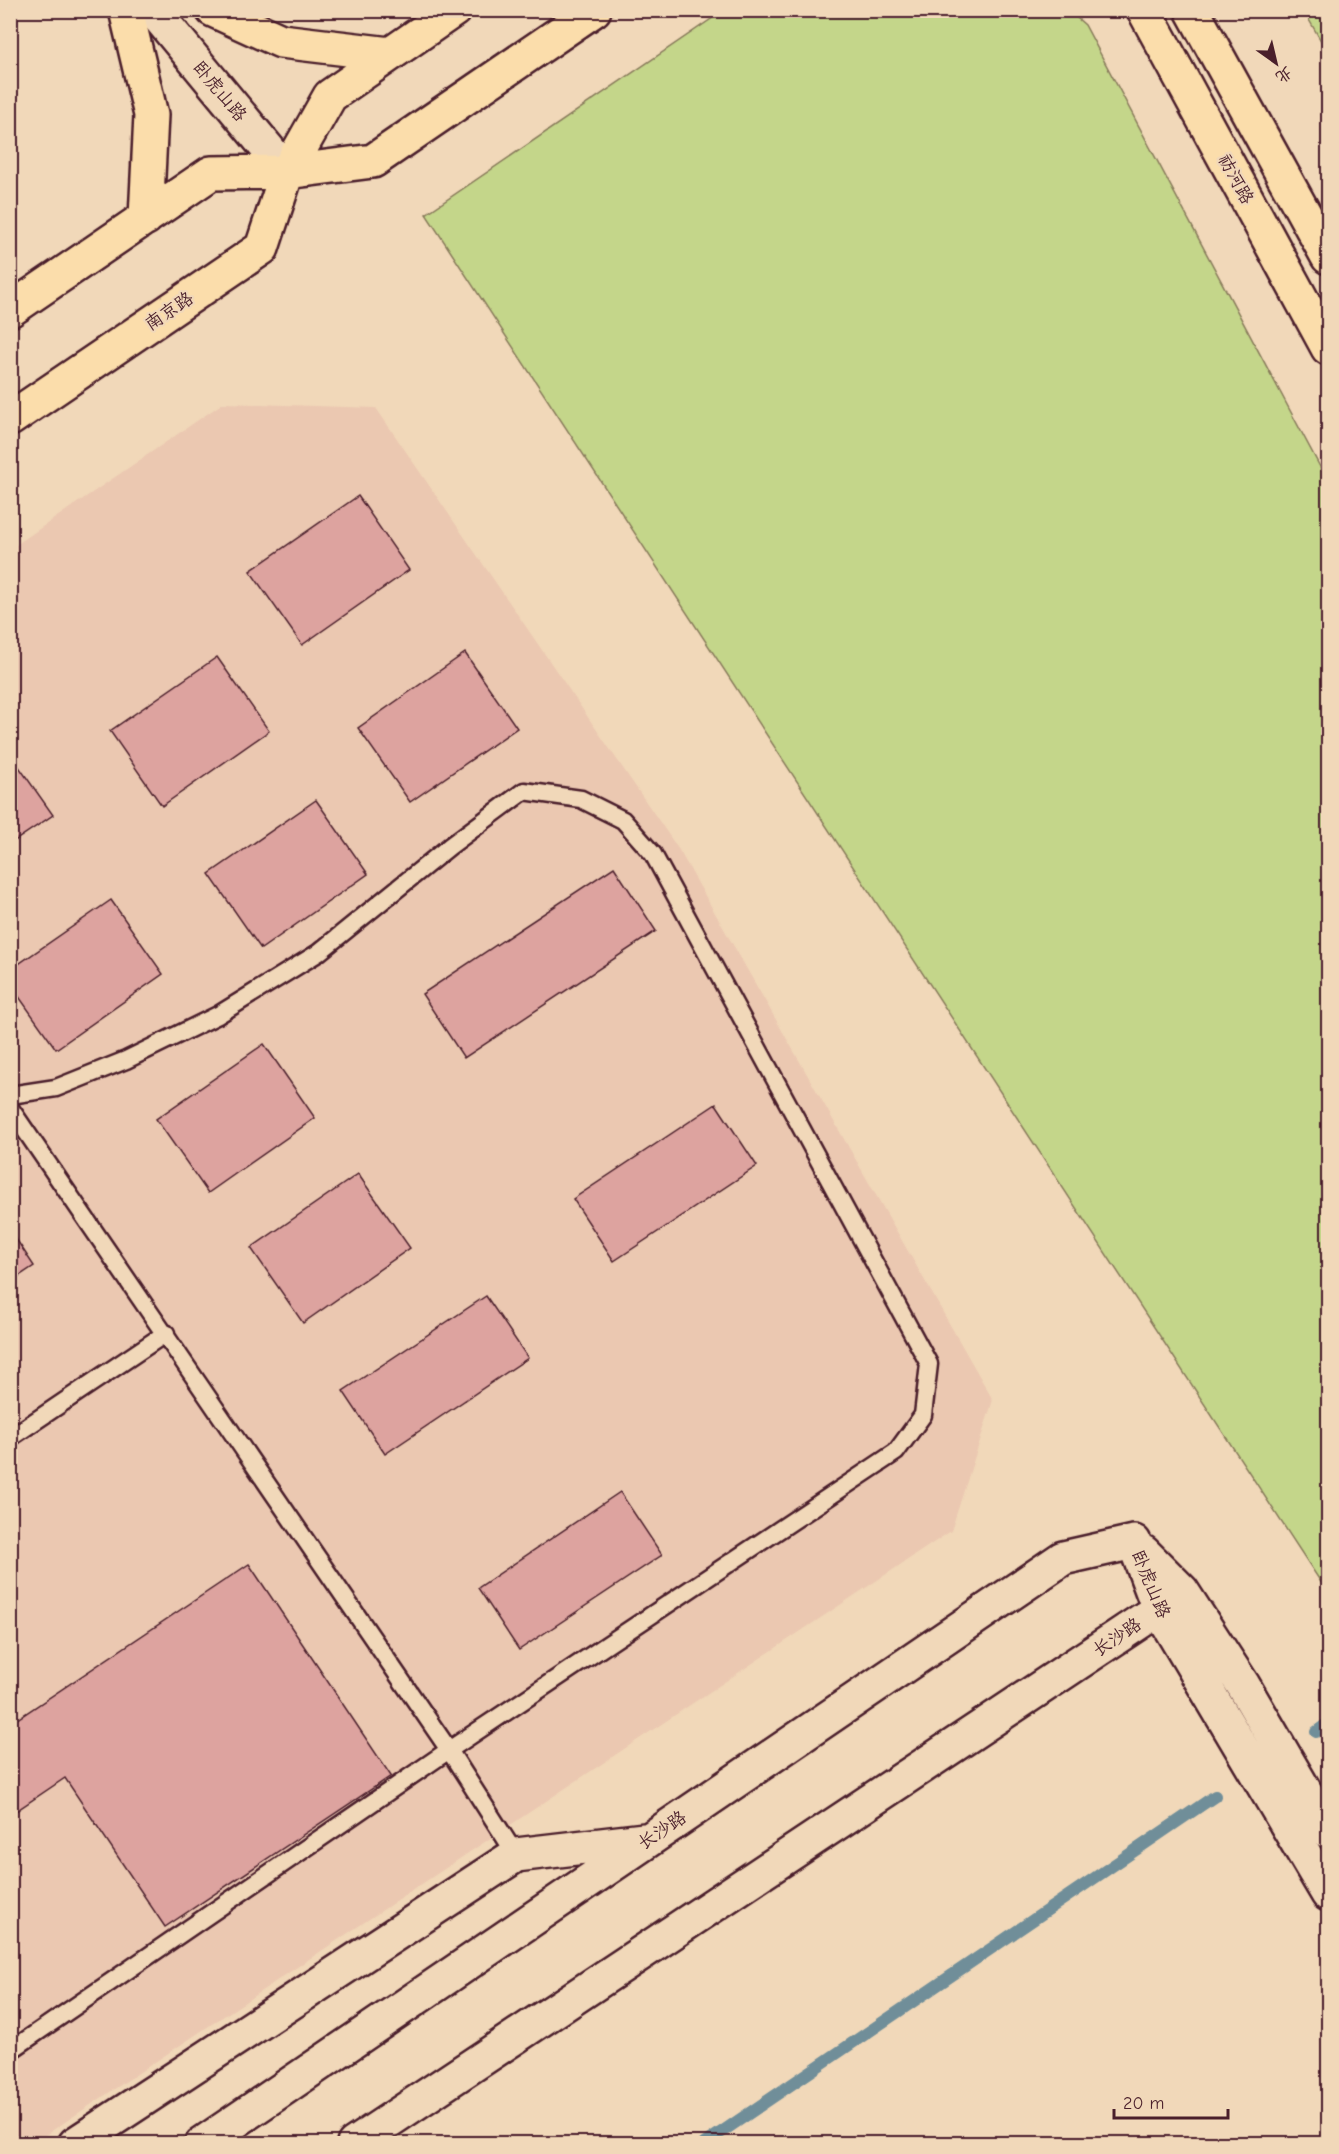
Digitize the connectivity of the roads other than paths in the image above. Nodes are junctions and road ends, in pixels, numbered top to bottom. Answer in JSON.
{"nodes":[{"id":1,"x":126,"y":10,"type":"edge"},
{"id":2,"x":153,"y":10,"type":"edge"},
{"id":3,"x":213,"y":10,"type":"edge"},
{"id":4,"x":454,"y":10,"type":"edge"},
{"id":5,"x":594,"y":10,"type":"edge"},
{"id":6,"x":1144,"y":10,"type":"edge"},
{"id":7,"x":1192,"y":10,"type":"edge"},
{"id":8,"x":390,"y":54,"type":"junction"},
{"id":9,"x":287,"y":172,"type":"junction"},
{"id":10,"x":146,"y":218,"type":"junction"},
{"id":11,"x":1329,"y":257,"type":"edge"},
{"id":12,"x":10,"y":310,"type":"edge"},
{"id":13,"x":1329,"y":348,"type":"edge"},
{"id":14,"x":10,"y":419,"type":"edge"},
{"id":15,"x":10,"y":1095,"type":"edge"},
{"id":16,"x":10,"y":1108,"type":"edge"},
{"id":17,"x":166,"y":1333,"type":"junction"},
{"id":18,"x":10,"y":1438,"type":"edge"},
{"id":19,"x":1134,"y":1542,"type":"junction"},
{"id":20,"x":1159,"y":1609,"type":"junction"},
{"id":21,"x":449,"y":1750,"type":"junction"},
{"id":22,"x":1329,"y":1831,"type":"edge"},
{"id":23,"x":649,"y":1839,"type":"junction"},
{"id":24,"x":516,"y":1854,"type":"junction"},
{"id":25,"x":1329,"y":1894,"type":"edge"},
{"id":26,"x":10,"y":2051,"type":"edge"},
{"id":27,"x":75,"y":2144,"type":"edge"},
{"id":28,"x":202,"y":2144,"type":"edge"},
{"id":29,"x":354,"y":2144,"type":"edge"}],
"edges":[{"from":1,"to":10,"type":"main road"},
{"from":2,"to":9,"type":"main road","name":"卧虎山路"},
{"from":3,"to":8,"type":"main road"},
{"from":4,"to":8,"type":"main road","name":"南京路"},
{"from":5,"to":9,"type":"main road"},
{"from":6,"to":13,"type":"main road","name":"祊河路"},
{"from":7,"to":11,"type":"main road"},
{"from":8,"to":9,"type":"main road","name":"南京路"},
{"from":9,"to":10,"type":"main road"},
{"from":9,"to":14,"type":"main road","name":"南京路"},
{"from":10,"to":12,"type":"main road"},
{"from":15,"to":21,"type":"lane"},
{"from":16,"to":17,"type":"lane"},
{"from":17,"to":18,"type":"lane"},
{"from":17,"to":21,"type":"lane"},
{"from":19,"to":20,"type":"main road","name":"卧虎山路"},
{"from":19,"to":22,"type":"main road","name":"卧虎山路"},
{"from":19,"to":23,"type":"main road","name":"长沙路"},
{"from":20,"to":25,"type":"main road","name":"卧虎山路"},
{"from":20,"to":29,"type":"main road","name":"长沙路"},
{"from":21,"to":24,"type":"lane"},
{"from":21,"to":26,"type":"lane"},
{"from":23,"to":24,"type":"main road"},
{"from":23,"to":28,"type":"main road","name":"长沙路"},
{"from":24,"to":27,"type":"main road"}]}
